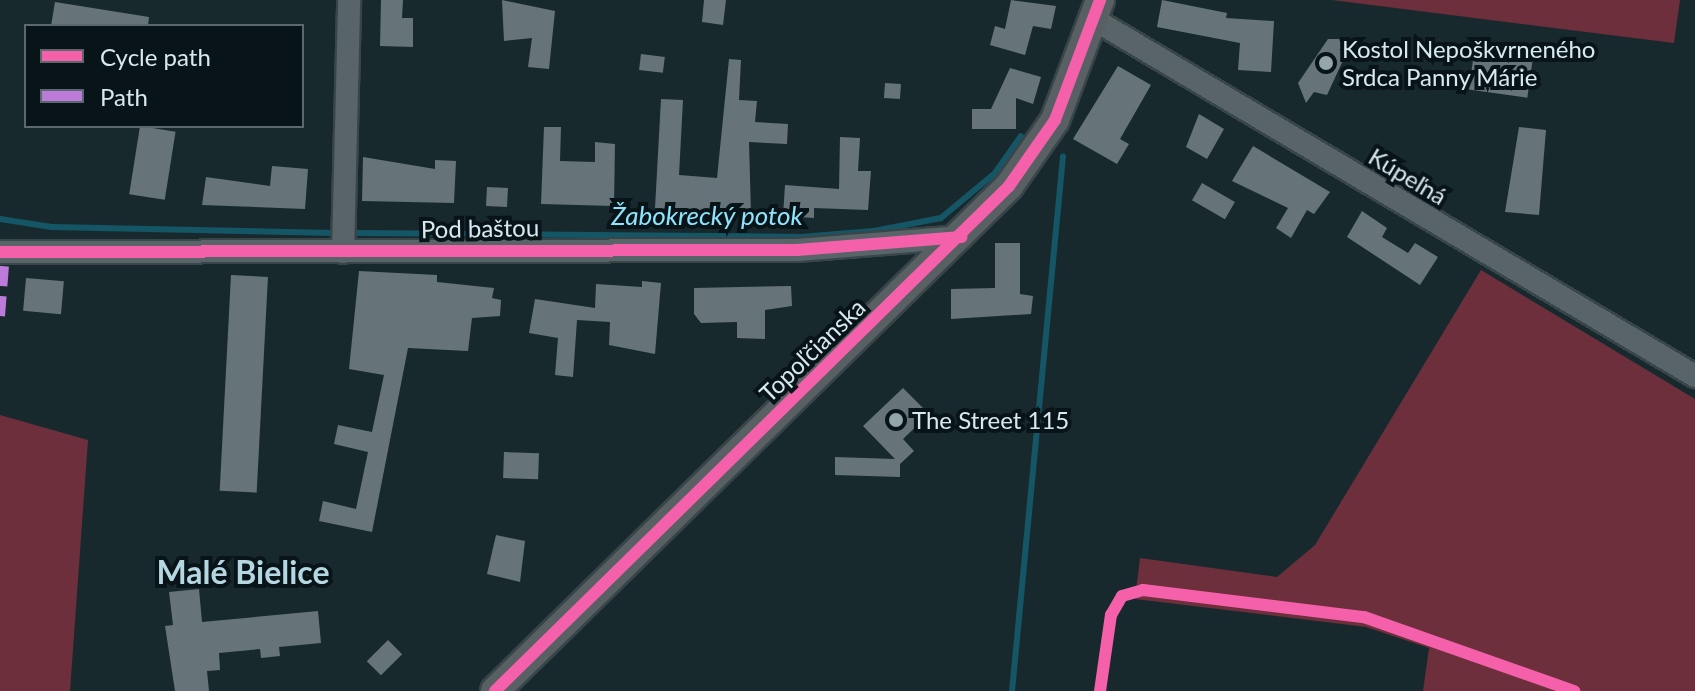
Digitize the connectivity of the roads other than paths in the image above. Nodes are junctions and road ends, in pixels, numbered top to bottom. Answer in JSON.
{"nodes":[{"id":1,"x":349,"y":0,"type":"edge"},
{"id":2,"x":1098,"y":10,"type":"edge"},
{"id":3,"x":961,"y":237,"type":"junction"},
{"id":4,"x":0,"y":252,"type":"edge"},
{"id":5,"x":343,"y":252,"type":"junction"},
{"id":6,"x":1695,"y":376,"type":"edge"},
{"id":7,"x":495,"y":691,"type":"edge"}],
"edges":[{"from":1,"to":5,"type":"street"},
{"from":2,"to":3,"type":"main road","name":"Topoľčianska"},
{"from":2,"to":6,"type":"street","name":"Kúpeľná"},
{"from":3,"to":5,"type":"street","name":"Pod baštou"},
{"from":3,"to":7,"type":"main road","name":"Topoľčianska"},
{"from":4,"to":5,"type":"street","name":"Pod baštou"}]}
